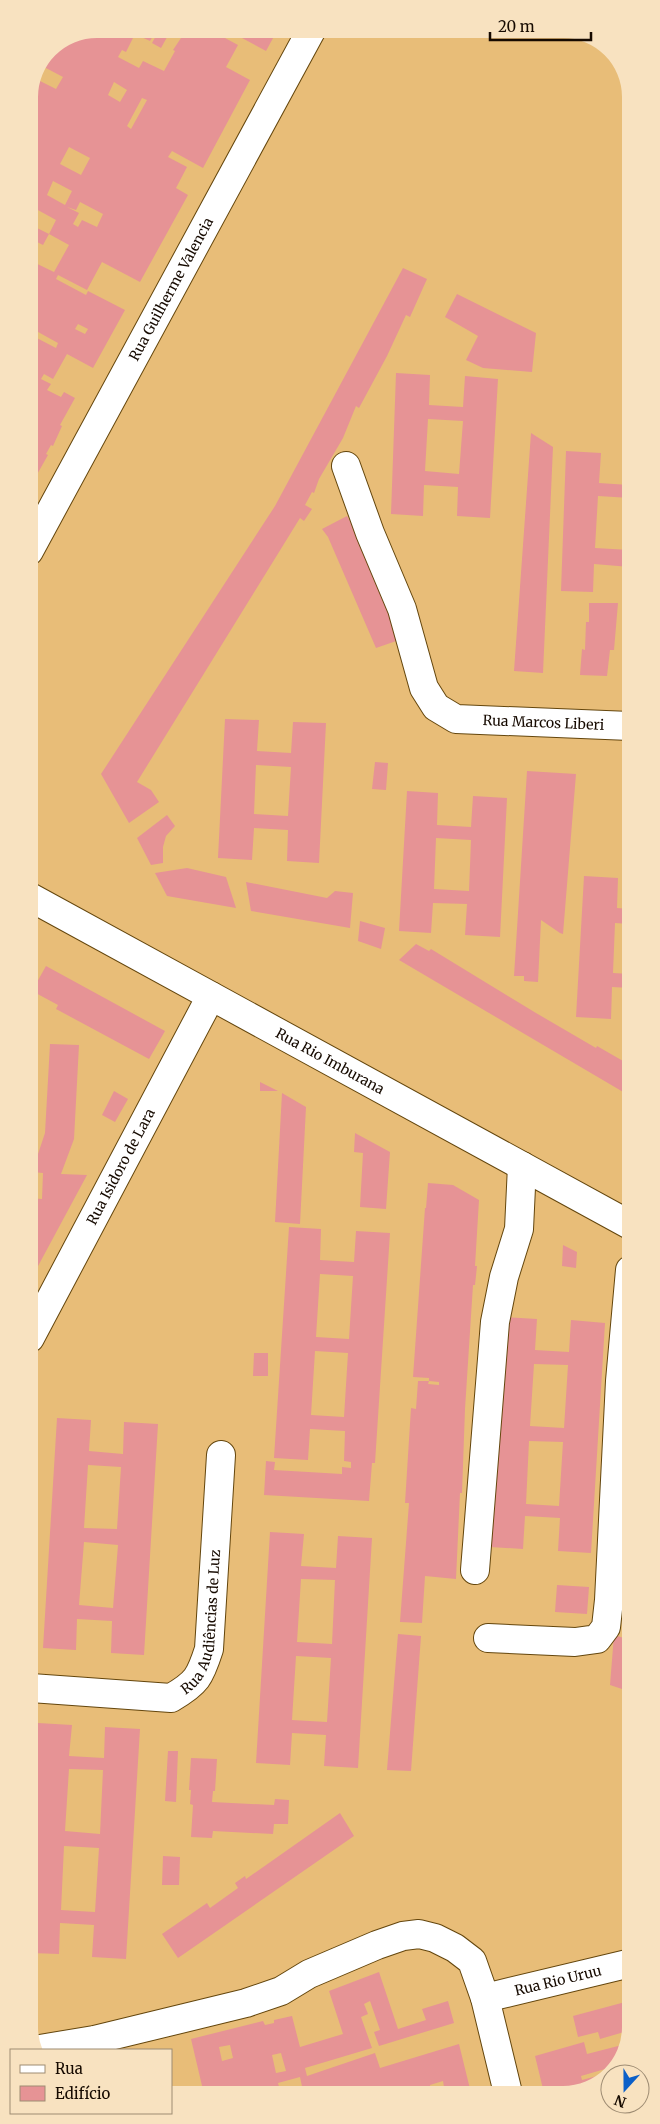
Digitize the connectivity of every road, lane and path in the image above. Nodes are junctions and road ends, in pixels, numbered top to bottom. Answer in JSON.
{"nodes":[{"id":1,"x":307,"y":38,"type":"edge"},
{"id":2,"x":346,"y":466,"type":"dead end"},
{"id":3,"x":38,"y":534,"type":"edge"},
{"id":4,"x":622,"y":726,"type":"edge"},
{"id":5,"x":38,"y":901,"type":"edge"},
{"id":6,"x":211,"y":996,"type":"junction"},
{"id":7,"x":522,"y":1166,"type":"junction"},
{"id":8,"x":622,"y":1221,"type":"edge"},
{"id":9,"x":38,"y":1323,"type":"edge"},
{"id":10,"x":622,"y":1359,"type":"edge"},
{"id":11,"x":220,"y":1455,"type":"dead end"},
{"id":12,"x":475,"y":1570,"type":"dead end"},
{"id":13,"x":488,"y":1638,"type":"dead end"},
{"id":14,"x":38,"y":1688,"type":"edge"},
{"id":15,"x":622,"y":1965,"type":"edge"},
{"id":16,"x":485,"y":1998,"type":"junction"},
{"id":17,"x":41,"y":2049,"type":"edge"},
{"id":18,"x":506,"y":2086,"type":"edge"}],
"edges":[{"from":1,"to":3,"type":"street","name":"Rua Guilherme Valencia"},
{"from":2,"to":4,"type":"street","name":"Rua Marcos Liberi"},
{"from":5,"to":6,"type":"street","name":"Rua Rio Imburana"},
{"from":6,"to":7,"type":"street","name":"Rua Rio Imburana"},
{"from":6,"to":9,"type":"street","name":"Rua Isidoro de Lara"},
{"from":7,"to":8,"type":"street","name":"Rua Rio Imburana"},
{"from":7,"to":12,"type":"street"},
{"from":10,"to":13,"type":"street"},
{"from":11,"to":14,"type":"street","name":"Rua Audiências de Luz"},
{"from":15,"to":16,"type":"street","name":"Rua Rio Uruu"},
{"from":16,"to":17,"type":"street"},
{"from":16,"to":18,"type":"street"}]}
